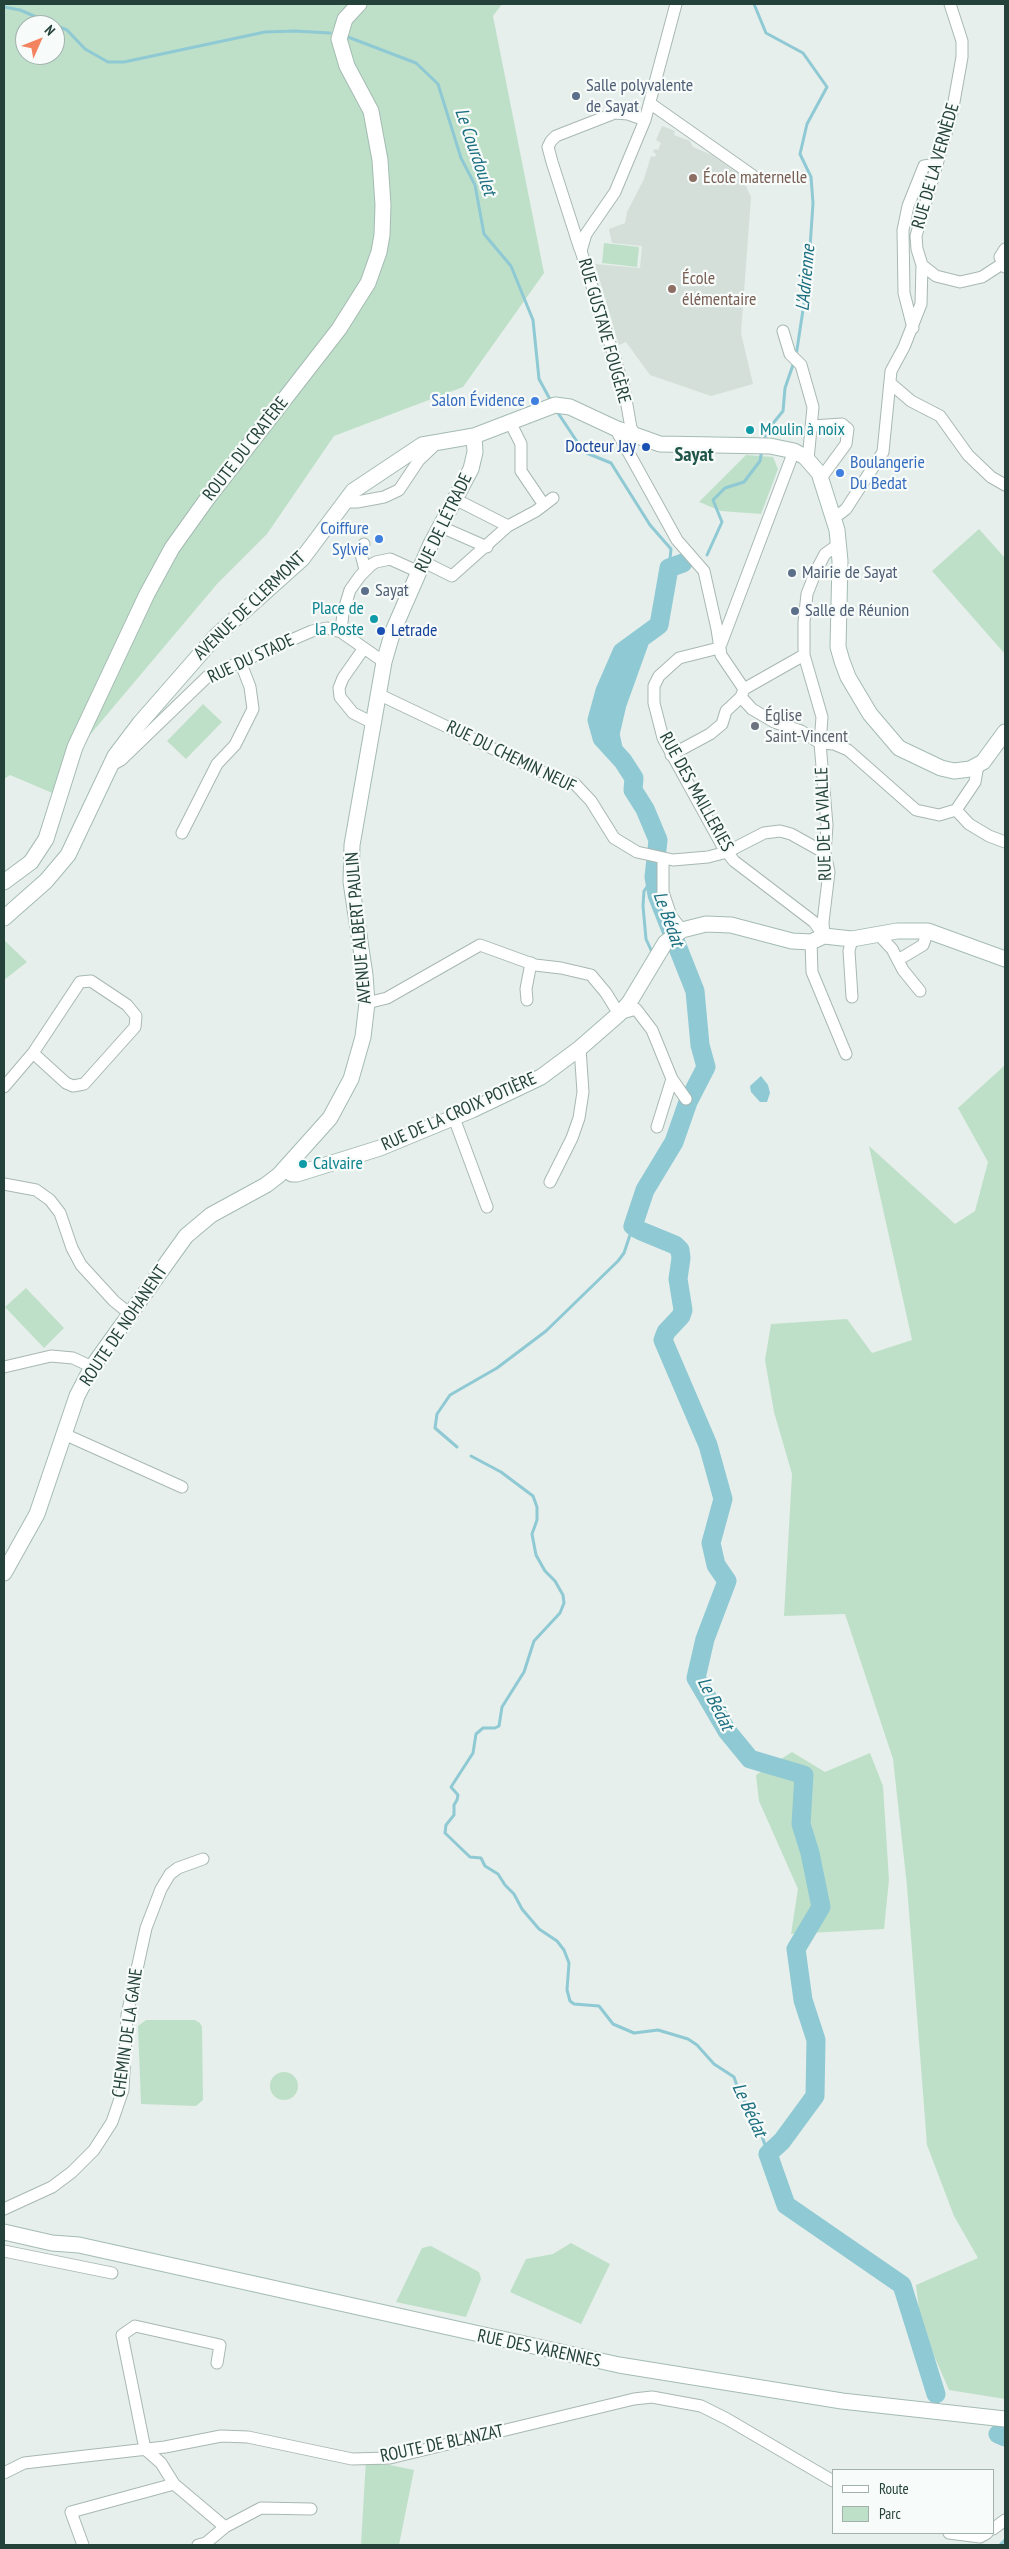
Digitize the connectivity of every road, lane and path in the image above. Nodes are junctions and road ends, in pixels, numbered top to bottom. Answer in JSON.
{"nodes":[{"id":1,"x":359,"y":4,"type":"edge"},
{"id":2,"x":676,"y":4,"type":"edge"},
{"id":3,"x":950,"y":4,"type":"edge"},
{"id":4,"x":651,"y":104,"type":"junction"},
{"id":5,"x":645,"y":120,"type":"junction"},
{"id":6,"x":937,"y":164,"type":"junction"},
{"id":7,"x":752,"y":175,"type":"dead end"},
{"id":8,"x":1005,"y":248,"type":"edge"},
{"id":9,"x":581,"y":251,"type":"junction"},
{"id":10,"x":922,"y":264,"type":"junction"},
{"id":11,"x":1004,"y":266,"type":"edge"},
{"id":12,"x":912,"y":328,"type":"junction"},
{"id":13,"x":783,"y":331,"type":"dead end"},
{"id":14,"x":890,"y":383,"type":"junction"},
{"id":15,"x":510,"y":422,"type":"junction"},
{"id":16,"x":812,"y":426,"type":"junction"},
{"id":17,"x":615,"y":428,"type":"junction"},
{"id":18,"x":474,"y":436,"type":"junction"},
{"id":19,"x":636,"y":436,"type":"junction"},
{"id":20,"x":438,"y":442,"type":"junction"},
{"id":21,"x":794,"y":451,"type":"junction"},
{"id":22,"x":808,"y":460,"type":"junction"},
{"id":23,"x":821,"y":478,"type":"junction"},
{"id":24,"x":1005,"y":485,"type":"edge"},
{"id":25,"x":455,"y":499,"type":"junction"},
{"id":26,"x":344,"y":502,"type":"junction"},
{"id":27,"x":834,"y":519,"type":"junction"},
{"id":28,"x":439,"y":526,"type":"junction"},
{"id":29,"x":508,"y":526,"type":"junction"},
{"id":30,"x":364,"y":544,"type":"dead end"},
{"id":31,"x":839,"y":544,"type":"junction"},
{"id":32,"x":487,"y":547,"type":"junction"},
{"id":33,"x":422,"y":567,"type":"junction"},
{"id":34,"x":365,"y":570,"type":"junction"},
{"id":35,"x":341,"y":632,"type":"junction"},
{"id":36,"x":364,"y":648,"type":"junction"},
{"id":37,"x":719,"y":648,"type":"junction"},
{"id":38,"x":804,"y":655,"type":"junction"},
{"id":39,"x":240,"y":661,"type":"junction"},
{"id":40,"x":384,"y":662,"type":"junction"},
{"id":41,"x":743,"y":693,"type":"junction"},
{"id":42,"x":378,"y":694,"type":"junction"},
{"id":43,"x":373,"y":723,"type":"junction"},
{"id":44,"x":1005,"y":732,"type":"edge"},
{"id":45,"x":820,"y":743,"type":"junction"},
{"id":46,"x":671,"y":755,"type":"junction"},
{"id":47,"x":978,"y":765,"type":"junction"},
{"id":48,"x":110,"y":766,"type":"junction"},
{"id":49,"x":956,"y":810,"type":"junction"},
{"id":50,"x":182,"y":833,"type":"dead end"},
{"id":51,"x":1005,"y":842,"type":"edge"},
{"id":52,"x":727,"y":852,"type":"junction"},
{"id":53,"x":825,"y":853,"type":"junction"},
{"id":54,"x":658,"y":858,"type":"junction"},
{"id":55,"x":4,"y":882,"type":"edge"},
{"id":56,"x":4,"y":918,"type":"edge"},
{"id":57,"x":928,"y":931,"type":"junction"},
{"id":58,"x":676,"y":935,"type":"junction"},
{"id":59,"x":879,"y":935,"type":"junction"},
{"id":60,"x":817,"y":939,"type":"junction"},
{"id":61,"x":852,"y":939,"type":"junction"},
{"id":62,"x":898,"y":960,"type":"junction"},
{"id":63,"x":1005,"y":960,"type":"edge"},
{"id":64,"x":531,"y":964,"type":"junction"},
{"id":65,"x":637,"y":988,"type":"junction"},
{"id":66,"x":920,"y":991,"type":"dead end"},
{"id":67,"x":852,"y":997,"type":"dead end"},
{"id":68,"x":527,"y":1000,"type":"dead end"},
{"id":69,"x":367,"y":1003,"type":"junction"},
{"id":70,"x":636,"y":1009,"type":"junction"},
{"id":71,"x":618,"y":1014,"type":"junction"},
{"id":72,"x":580,"y":1048,"type":"junction"},
{"id":73,"x":33,"y":1053,"type":"junction"},
{"id":74,"x":846,"y":1054,"type":"dead end"},
{"id":75,"x":672,"y":1079,"type":"junction"},
{"id":76,"x":4,"y":1087,"type":"edge"},
{"id":77,"x":686,"y":1099,"type":"dead end"},
{"id":78,"x":454,"y":1118,"type":"junction"},
{"id":79,"x":657,"y":1127,"type":"dead end"},
{"id":80,"x":285,"y":1169,"type":"junction"},
{"id":81,"x":550,"y":1182,"type":"dead end"},
{"id":82,"x":4,"y":1184,"type":"edge"},
{"id":83,"x":487,"y":1208,"type":"dead end"},
{"id":84,"x":130,"y":1314,"type":"junction"},
{"id":85,"x":4,"y":1367,"type":"edge"},
{"id":86,"x":92,"y":1367,"type":"junction"},
{"id":87,"x":64,"y":1434,"type":"junction"},
{"id":88,"x":182,"y":1486,"type":"dead end"},
{"id":89,"x":4,"y":1573,"type":"edge"},
{"id":90,"x":203,"y":1859,"type":"dead end"},
{"id":91,"x":4,"y":2209,"type":"edge"},
{"id":92,"x":4,"y":2222,"type":"edge"},
{"id":93,"x":4,"y":2232,"type":"edge"},
{"id":94,"x":79,"y":2245,"type":"junction"},
{"id":95,"x":4,"y":2251,"type":"edge"},
{"id":96,"x":112,"y":2273,"type":"dead end"},
{"id":97,"x":217,"y":2363,"type":"dead end"},
{"id":98,"x":1005,"y":2419,"type":"edge"},
{"id":99,"x":145,"y":2449,"type":"junction"},
{"id":100,"x":4,"y":2473,"type":"edge"},
{"id":101,"x":832,"y":2480,"type":"edge"},
{"id":102,"x":174,"y":2484,"type":"junction"},
{"id":103,"x":311,"y":2509,"type":"dead end"},
{"id":104,"x":1005,"y":2520,"type":"edge"},
{"id":105,"x":225,"y":2527,"type":"junction"},
{"id":106,"x":994,"y":2527,"type":"edge"},
{"id":107,"x":956,"y":2534,"type":"edge"},
{"id":108,"x":982,"y":2538,"type":"edge"},
{"id":109,"x":83,"y":2545,"type":"edge"},
{"id":110,"x":198,"y":2545,"type":"edge"}],
"edges":[{"from":1,"to":55,"type":"street","name":"ROUTE DU CRATÈRE"},
{"from":2,"to":4,"type":"street","name":"RUE GUSTAVE FOUGÈRE"},
{"from":3,"to":6,"type":"street","name":"RUE DE LA VERNÈDE"},
{"from":4,"to":5,"type":"street","name":"RUE GUSTAVE FOUGÈRE"},
{"from":4,"to":7,"type":"street"},
{"from":5,"to":9,"type":"street","name":"RUE GUSTAVE FOUGÈRE"},
{"from":5,"to":9,"type":"street"},
{"from":6,"to":10,"type":"street","name":"RUE DE LA VERNÈDE"},
{"from":6,"to":12,"type":"street"},
{"from":8,"to":11,"type":"street"},
{"from":9,"to":19,"type":"street","name":"RUE GUSTAVE FOUGÈRE"},
{"from":10,"to":11,"type":"street"},
{"from":10,"to":12,"type":"street","name":"RUE DE LA VERNÈDE"},
{"from":12,"to":14,"type":"street","name":"RUE DE LA VERNÈDE"},
{"from":13,"to":16,"type":"street"},
{"from":14,"to":24,"type":"street"},
{"from":14,"to":27,"type":"street","name":"RUE DE LA VERNÈDE"},
{"from":15,"to":17,"type":"street","name":"AVENUE DE CLERMONT"},
{"from":15,"to":18,"type":"street","name":"AVENUE DE CLERMONT"},
{"from":15,"to":29,"type":"street"},
{"from":16,"to":22,"type":"street"},
{"from":16,"to":23,"type":"street"},
{"from":17,"to":19,"type":"street","name":"AVENUE DE CLERMONT"},
{"from":17,"to":37,"type":"street"},
{"from":18,"to":20,"type":"street","name":"AVENUE DE CLERMONT"},
{"from":18,"to":25,"type":"street","name":"RUE DE LÉTRADE"},
{"from":19,"to":21,"type":"street","name":"AVENUE DE CLERMONT"},
{"from":20,"to":26,"type":"street","name":"AVENUE DE CLERMONT"},
{"from":20,"to":26,"type":"street"},
{"from":21,"to":22,"type":"street","name":"AVENUE DE CLERMONT"},
{"from":21,"to":37,"type":"street"},
{"from":22,"to":23,"type":"street","name":"AVENUE DE CLERMONT"},
{"from":23,"to":27,"type":"street","name":"AVENUE DE CLERMONT"},
{"from":25,"to":28,"type":"street","name":"RUE DE LÉTRADE"},
{"from":25,"to":29,"type":"street"},
{"from":26,"to":48,"type":"street","name":"AVENUE DE CLERMONT"},
{"from":27,"to":31,"type":"street","name":"AVENUE DE CLERMONT"},
{"from":28,"to":32,"type":"street"},
{"from":28,"to":33,"type":"street","name":"RUE DE LÉTRADE"},
{"from":29,"to":32,"type":"street"},
{"from":30,"to":34,"type":"street"},
{"from":31,"to":38,"type":"street","name":"RUE DE LA VIALLE"},
{"from":31,"to":47,"type":"street","name":"AVENUE DE CLERMONT"},
{"from":32,"to":33,"type":"street"},
{"from":33,"to":34,"type":"street"},
{"from":33,"to":40,"type":"street","name":"RUE DE LÉTRADE"},
{"from":34,"to":35,"type":"street"},
{"from":35,"to":36,"type":"street"},
{"from":35,"to":39,"type":"street","name":"RUE DU STADE"},
{"from":36,"to":40,"type":"street"},
{"from":36,"to":43,"type":"street"},
{"from":37,"to":41,"type":"street"},
{"from":37,"to":46,"type":"street","name":"RUE DES MAILLERIES"},
{"from":38,"to":41,"type":"street"},
{"from":38,"to":45,"type":"street","name":"RUE DE LA VIALLE"},
{"from":39,"to":48,"type":"street","name":"RUE DU STADE"},
{"from":39,"to":50,"type":"street"},
{"from":40,"to":42,"type":"street","name":"RUE DE LÉTRADE"},
{"from":41,"to":45,"type":"street"},
{"from":41,"to":46,"type":"street"},
{"from":42,"to":43,"type":"street","name":"AVENUE ALBERT PAULIN"},
{"from":42,"to":54,"type":"street","name":"RUE DU CHEMIN NEUF"},
{"from":43,"to":69,"type":"street","name":"AVENUE ALBERT PAULIN"},
{"from":44,"to":47,"type":"street"},
{"from":45,"to":49,"type":"street"},
{"from":45,"to":53,"type":"street","name":"RUE DE LA VIALLE"},
{"from":46,"to":52,"type":"street","name":"RUE DES MAILLERIES"},
{"from":47,"to":49,"type":"street"},
{"from":48,"to":56,"type":"street","name":"AVENUE DE CLERMONT"},
{"from":49,"to":51,"type":"street"},
{"from":52,"to":53,"type":"street","name":"RUE DU CHEMIN NEUF"},
{"from":52,"to":54,"type":"street","name":"RUE DU CHEMIN NEUF"},
{"from":52,"to":60,"type":"street","name":"RUE DES MAILLERIES"},
{"from":53,"to":60,"type":"street","name":"RUE DE LA VIALLE"},
{"from":54,"to":58,"type":"street"},
{"from":57,"to":59,"type":"street"},
{"from":57,"to":62,"type":"street"},
{"from":57,"to":63,"type":"street"},
{"from":58,"to":60,"type":"street"},
{"from":58,"to":65,"type":"street","name":"RUE DE LA CROIX POTIÈRE"},
{"from":59,"to":61,"type":"street"},
{"from":59,"to":62,"type":"street"},
{"from":60,"to":61,"type":"street"},
{"from":60,"to":74,"type":"street","name":"RUE DE LA VIALLE"},
{"from":61,"to":67,"type":"street"},
{"from":62,"to":66,"type":"street"},
{"from":64,"to":68,"type":"street"},
{"from":64,"to":69,"type":"street"},
{"from":64,"to":71,"type":"street"},
{"from":65,"to":70,"type":"street"},
{"from":65,"to":71,"type":"street","name":"RUE DE LA CROIX POTIÈRE"},
{"from":69,"to":80,"type":"street","name":"AVENUE ALBERT PAULIN"},
{"from":70,"to":71,"type":"street"},
{"from":70,"to":75,"type":"street"},
{"from":71,"to":72,"type":"street","name":"RUE DE LA CROIX POTIÈRE"},
{"from":72,"to":78,"type":"street","name":"RUE DE LA CROIX POTIÈRE"},
{"from":72,"to":81,"type":"street"},
{"from":73,"to":73,"type":"street"},
{"from":73,"to":76,"type":"street"},
{"from":75,"to":77,"type":"street"},
{"from":75,"to":79,"type":"street"},
{"from":78,"to":80,"type":"street","name":"RUE DE LA CROIX POTIÈRE"},
{"from":78,"to":83,"type":"street"},
{"from":80,"to":84,"type":"street","name":"ROUTE DE NOHANENT"},
{"from":82,"to":84,"type":"street"},
{"from":84,"to":86,"type":"street","name":"ROUTE DE NOHANENT"},
{"from":85,"to":86,"type":"street"},
{"from":86,"to":87,"type":"street","name":"ROUTE DE NOHANENT"},
{"from":87,"to":88,"type":"street"},
{"from":87,"to":89,"type":"street","name":"ROUTE DE NOHANENT"},
{"from":90,"to":91,"type":"street","name":"CHEMIN DE LA GANE"},
{"from":92,"to":94,"type":"street","name":"RUE DES VARENNES"},
{"from":93,"to":94,"type":"street","name":"RUE DES VARENNES"},
{"from":94,"to":98,"type":"street","name":"RUE DES VARENNES"},
{"from":95,"to":96,"type":"street"},
{"from":97,"to":99,"type":"street"},
{"from":99,"to":100,"type":"street","name":"ROUTE DE BLANZAT"},
{"from":99,"to":101,"type":"street","name":"ROUTE DE BLANZAT"},
{"from":99,"to":102,"type":"street"},
{"from":102,"to":105,"type":"street"},
{"from":102,"to":109,"type":"street"},
{"from":103,"to":105,"type":"street"},
{"from":104,"to":106,"type":"street"},
{"from":105,"to":110,"type":"street"},
{"from":107,"to":108,"type":"street"}]}
